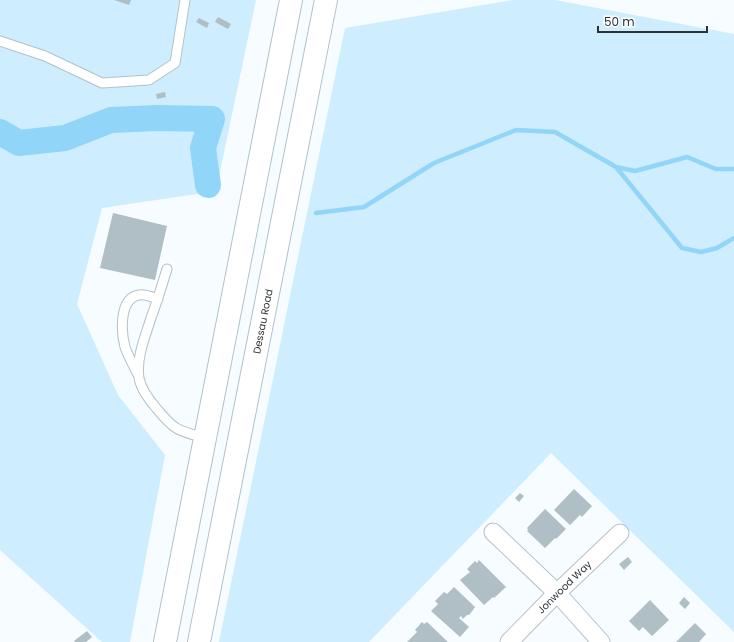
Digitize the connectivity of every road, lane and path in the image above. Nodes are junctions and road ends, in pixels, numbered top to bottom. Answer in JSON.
{"nodes":[{"id":1,"x":185,"y":0,"type":"edge"},
{"id":2,"x":291,"y":0,"type":"edge"},
{"id":3,"x":326,"y":0,"type":"edge"},
{"id":4,"x":0,"y":41,"type":"edge"},
{"id":5,"x":167,"y":269,"type":"dead end"},
{"id":6,"x":158,"y":299,"type":"junction"},
{"id":7,"x":139,"y":378,"type":"junction"},
{"id":8,"x":205,"y":438,"type":"junction"},
{"id":9,"x":493,"y":532,"type":"dead end"},
{"id":10,"x":620,"y":533,"type":"dead end"},
{"id":11,"x":557,"y":593,"type":"junction"},
{"id":12,"x":165,"y":642,"type":"edge"},
{"id":13,"x":199,"y":642,"type":"edge"},
{"id":14,"x":509,"y":642,"type":"edge"},
{"id":15,"x":601,"y":642,"type":"edge"}],
"edges":[{"from":1,"to":4,"type":"lane"},
{"from":2,"to":8,"type":"main road"},
{"from":3,"to":13,"type":"main road","name":"Dessau Road"},
{"from":5,"to":6,"type":"lane"},
{"from":6,"to":7,"type":"lane"},
{"from":6,"to":7,"type":"lane"},
{"from":7,"to":8,"type":"lane"},
{"from":8,"to":12,"type":"main road"},
{"from":9,"to":11,"type":"street"},
{"from":10,"to":11,"type":"street","name":"Jonwood Way"},
{"from":11,"to":14,"type":"street","name":"Jonwood Way"},
{"from":11,"to":15,"type":"street"}]}
